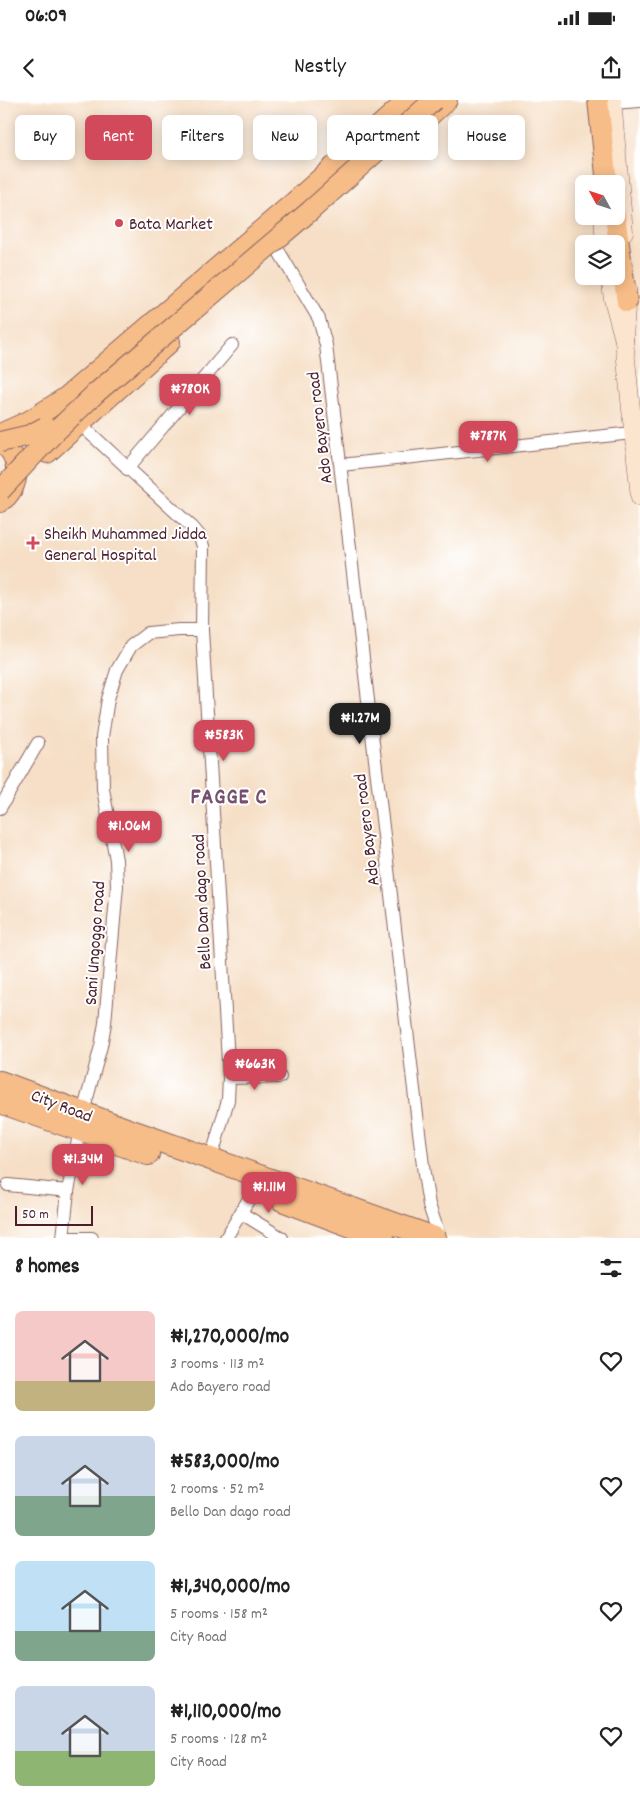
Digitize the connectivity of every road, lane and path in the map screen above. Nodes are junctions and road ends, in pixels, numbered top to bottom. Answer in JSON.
{"nodes":[{"id":1,"x":408,"y":100,"type":"edge"},
{"id":2,"x":419,"y":100,"type":"edge"},
{"id":3,"x":434,"y":100,"type":"edge"},
{"id":4,"x":447,"y":100,"type":"edge"},
{"id":5,"x":590,"y":100,"type":"edge"},
{"id":6,"x":640,"y":100,"type":"edge"},
{"id":7,"x":607,"y":101,"type":"edge"},
{"id":8,"x":598,"y":175,"type":"edge"},
{"id":9,"x":607,"y":175,"type":"edge"},
{"id":10,"x":611,"y":175,"type":"edge"},
{"id":11,"x":612,"y":232,"type":"edge"},
{"id":12,"x":278,"y":250,"type":"junction"},
{"id":13,"x":614,"y":285,"type":"edge"},
{"id":14,"x":620,"y":301,"type":"junction"},
{"id":15,"x":232,"y":345,"type":"dead end"},
{"id":16,"x":79,"y":423,"type":"junction"},
{"id":17,"x":45,"y":426,"type":"junction"},
{"id":18,"x":0,"y":434,"type":"edge"},
{"id":19,"x":635,"y":435,"type":"edge"},
{"id":20,"x":0,"y":442,"type":"edge"},
{"id":21,"x":341,"y":466,"type":"junction"},
{"id":22,"x":127,"y":469,"type":"junction"},
{"id":23,"x":4,"y":492,"type":"edge"},
{"id":24,"x":640,"y":498,"type":"edge"},
{"id":25,"x":202,"y":630,"type":"junction"},
{"id":26,"x":38,"y":743,"type":"dead end"},
{"id":27,"x":0,"y":808,"type":"edge"},
{"id":28,"x":280,"y":1076,"type":"dead end"},
{"id":29,"x":229,"y":1078,"type":"junction"},
{"id":30,"x":0,"y":1082,"type":"edge"},
{"id":31,"x":0,"y":1102,"type":"edge"},
{"id":32,"x":81,"y":1122,"type":"junction"},
{"id":33,"x":211,"y":1159,"type":"junction"},
{"id":34,"x":8,"y":1185,"type":"dead end"},
{"id":35,"x":254,"y":1190,"type":"junction"},
{"id":36,"x":68,"y":1191,"type":"junction"},
{"id":37,"x":241,"y":1213,"type":"junction"},
{"id":38,"x":63,"y":1238,"type":"edge"},
{"id":39,"x":92,"y":1238,"type":"edge"},
{"id":40,"x":226,"y":1238,"type":"edge"},
{"id":41,"x":282,"y":1238,"type":"edge"},
{"id":42,"x":383,"y":1238,"type":"edge"},
{"id":43,"x":435,"y":1238,"type":"edge"},
{"id":44,"x":440,"y":1238,"type":"edge"}],
"edges":[{"from":1,"to":18,"type":"main road"},
{"from":2,"to":17,"type":"main road"},
{"from":3,"to":23,"type":"main road","bridge":true},
{"from":4,"to":12,"type":"main road"},
{"from":5,"to":8,"type":"street"},
{"from":6,"to":7,"type":"street"},
{"from":7,"to":9,"type":"main road"},
{"from":7,"to":10,"type":"main road"},
{"from":7,"to":14,"type":"street"},
{"from":11,"to":14,"type":"main road"},
{"from":12,"to":16,"type":"main road"},
{"from":12,"to":21,"type":"street","name":"Ado Bayero road"},
{"from":13,"to":14,"type":"main road"},
{"from":14,"to":19,"type":"street"},
{"from":15,"to":22,"type":"street"},
{"from":16,"to":22,"type":"street","name":"Bello Dan dago road"},
{"from":16,"to":23,"type":"main road"},
{"from":17,"to":20,"type":"main road","bridge":true},
{"from":17,"to":23,"type":"main road","bridge":true},
{"from":19,"to":21,"type":"street"},
{"from":19,"to":24,"type":"street"},
{"from":20,"to":23,"type":"main road"},
{"from":21,"to":44,"type":"street","name":"Ado Bayero road"},
{"from":22,"to":25,"type":"street","name":"Bello Dan dago road"},
{"from":25,"to":29,"type":"street","name":"Bello Dan dago road"},
{"from":25,"to":32,"type":"street","name":"Sani Ungoggo road"},
{"from":26,"to":27,"type":"street"},
{"from":28,"to":29,"type":"street"},
{"from":29,"to":33,"type":"street","name":"Bello Dan dago road"},
{"from":30,"to":32,"type":"highway","name":"City Road"},
{"from":31,"to":32,"type":"highway","name":"City Road"},
{"from":32,"to":33,"type":"highway","name":"City Road"},
{"from":32,"to":35,"type":"highway","name":"City Road"},
{"from":32,"to":36,"type":"street","name":"Sani Ungoggo road"},
{"from":33,"to":43,"type":"highway","name":"City Road"},
{"from":34,"to":36,"type":"street"},
{"from":35,"to":37,"type":"street"},
{"from":35,"to":42,"type":"highway","name":"City Road"},
{"from":36,"to":38,"type":"street","name":"Sani Ungoggo road"},
{"from":37,"to":40,"type":"street"},
{"from":37,"to":41,"type":"street"},
{"from":38,"to":39,"type":"street"}]}
